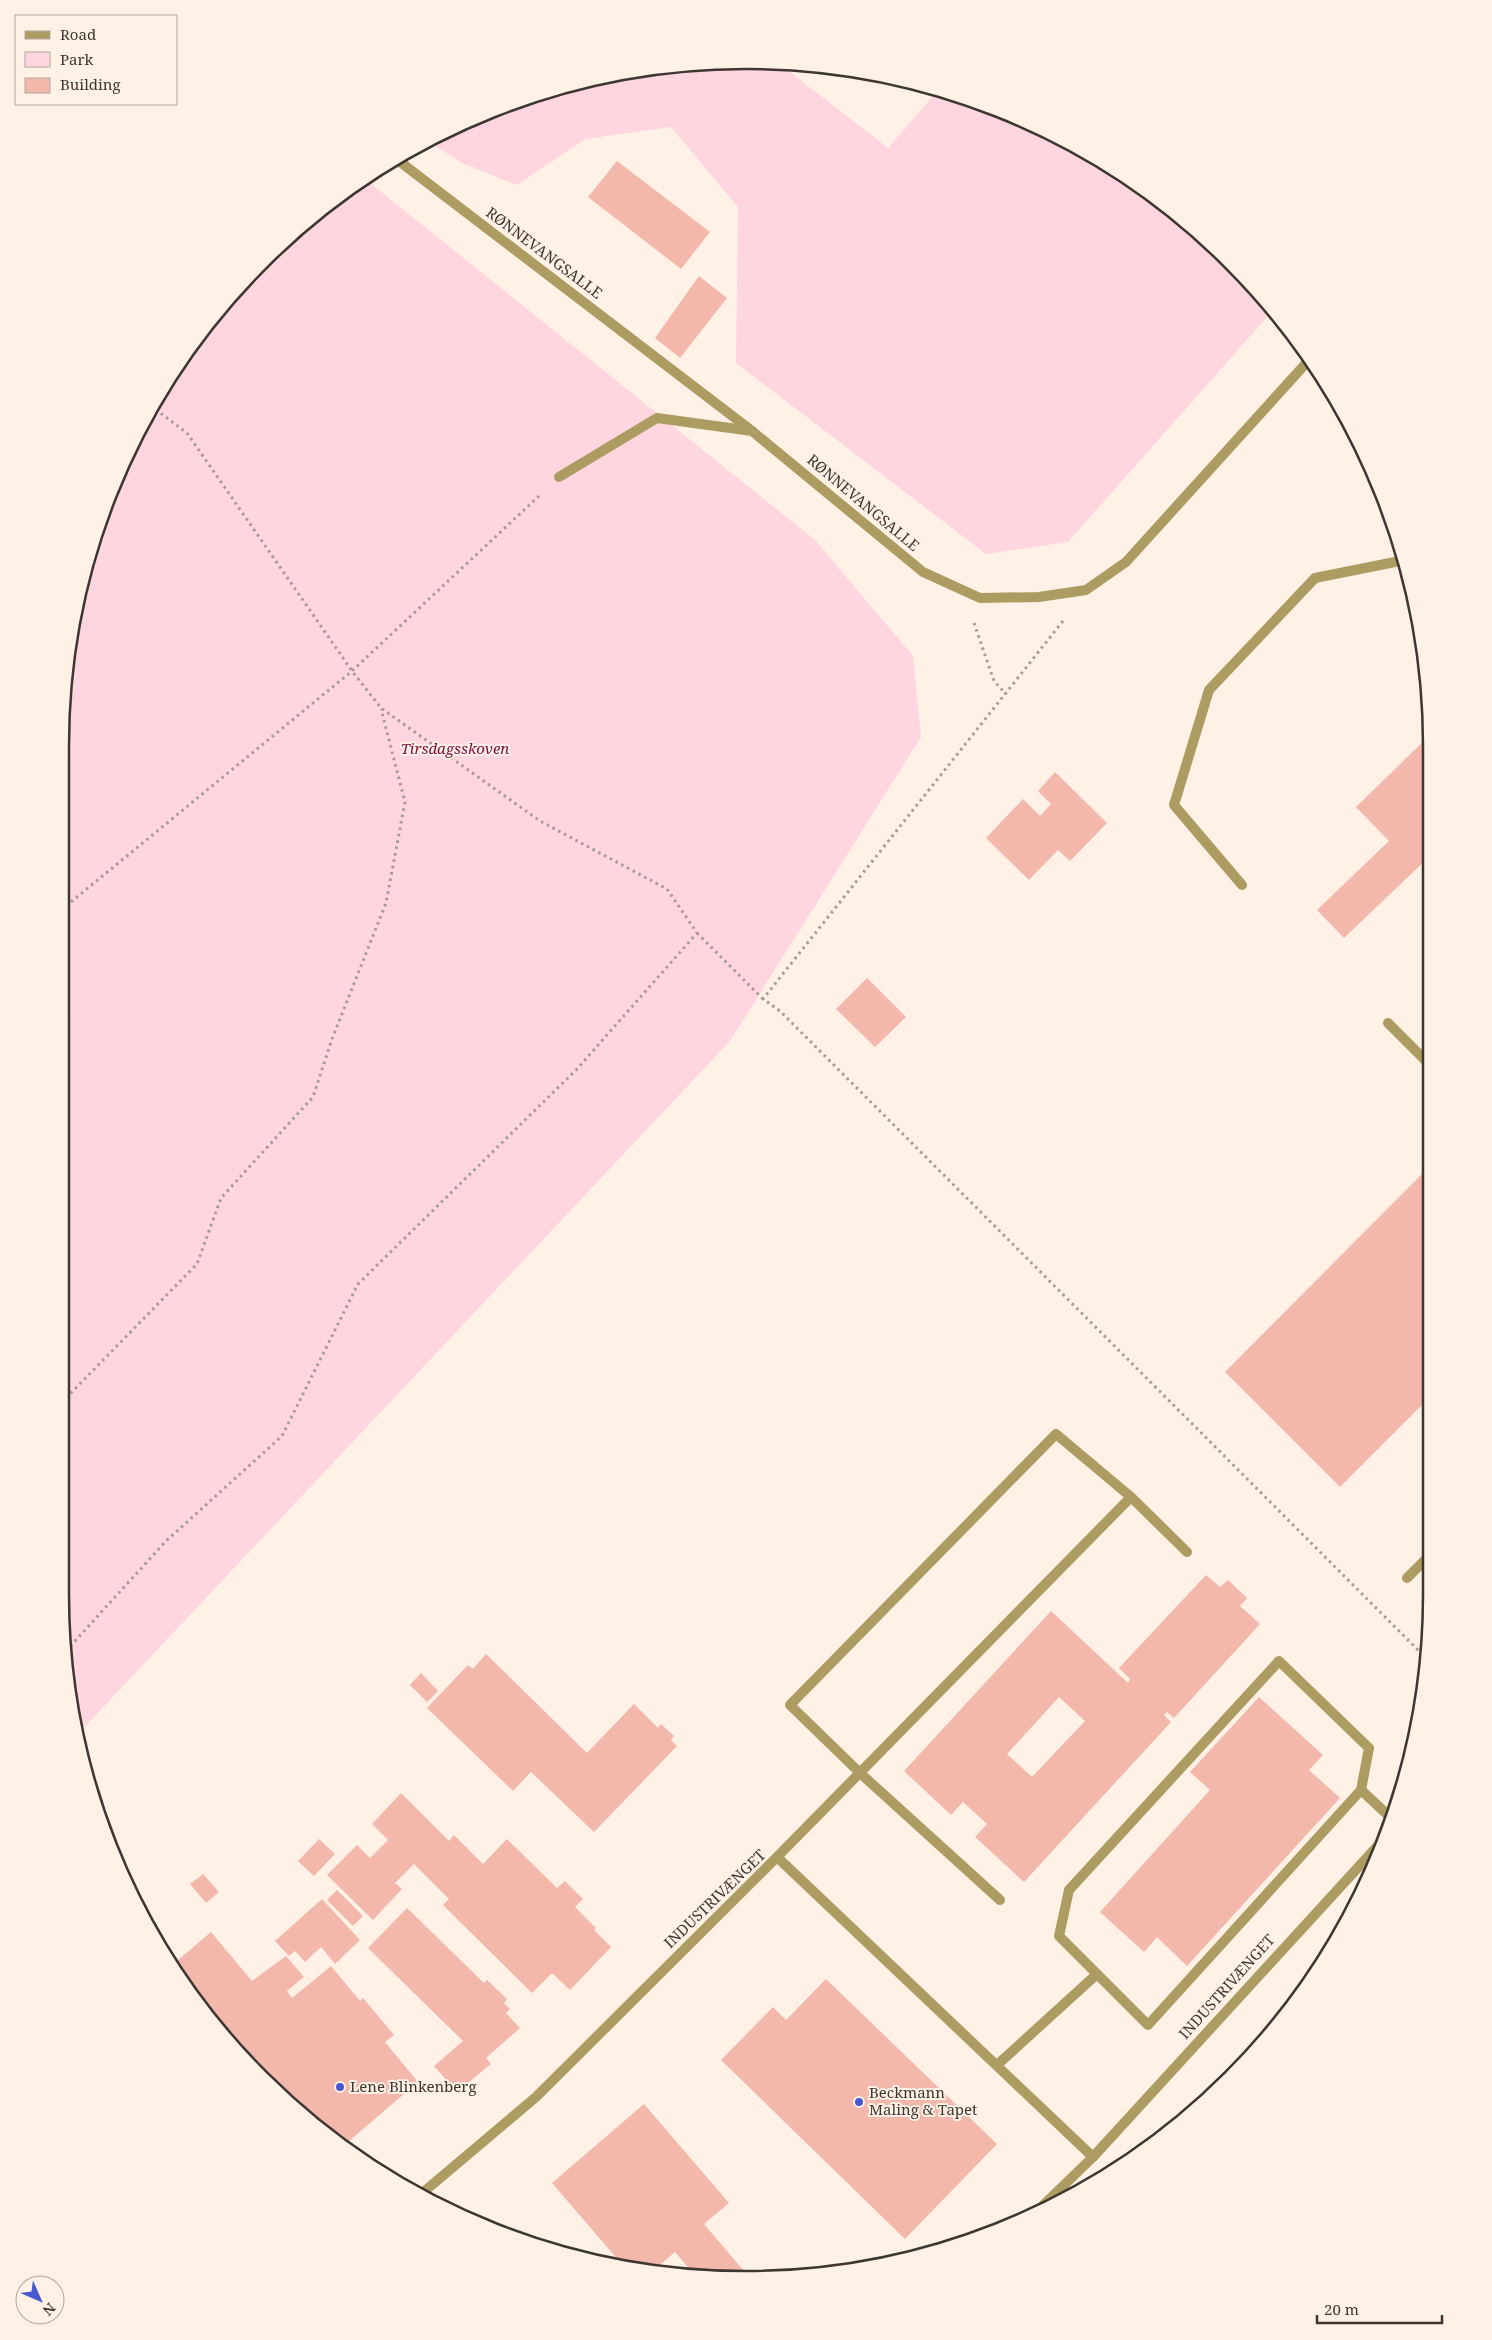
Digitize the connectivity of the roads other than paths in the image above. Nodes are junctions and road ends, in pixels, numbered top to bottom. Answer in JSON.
{"nodes":[{"id":1,"x":401,"y":163,"type":"edge"},
{"id":2,"x":1305,"y":364,"type":"edge"},
{"id":3,"x":752,"y":431,"type":"junction"},
{"id":4,"x":559,"y":477,"type":"road end"},
{"id":5,"x":1397,"y":562,"type":"edge"},
{"id":6,"x":1242,"y":885,"type":"dead end"},
{"id":7,"x":1388,"y":1022,"type":"dead end"},
{"id":8,"x":1423,"y":1058,"type":"edge"},
{"id":9,"x":1131,"y":1497,"type":"junction"},
{"id":10,"x":1187,"y":1552,"type":"dead end"},
{"id":11,"x":1423,"y":1562,"type":"edge"},
{"id":12,"x":1407,"y":1578,"type":"dead end"},
{"id":13,"x":860,"y":1773,"type":"junction"},
{"id":14,"x":1362,"y":1790,"type":"junction"},
{"id":15,"x":1386,"y":1814,"type":"edge"},
{"id":16,"x":1372,"y":1852,"type":"edge"},
{"id":17,"x":777,"y":1857,"type":"junction"},
{"id":18,"x":1000,"y":1900,"type":"dead end"},
{"id":19,"x":1097,"y":1974,"type":"junction"},
{"id":20,"x":997,"y":2066,"type":"junction"},
{"id":21,"x":1094,"y":2158,"type":"junction"},
{"id":22,"x":425,"y":2190,"type":"edge"},
{"id":23,"x":1059,"y":2194,"type":"edge"}],
"edges":[{"from":1,"to":3,"type":"street","name":"RØNNEVANGSALLE"},
{"from":2,"to":3,"type":"street","name":"RØNNEVANGSALLE"},
{"from":3,"to":4,"type":"street"},
{"from":5,"to":6,"type":"street"},
{"from":7,"to":8,"type":"street"},
{"from":9,"to":10,"type":"street"},
{"from":9,"to":13,"type":"street"},
{"from":9,"to":13,"type":"street"},
{"from":11,"to":12,"type":"street"},
{"from":13,"to":17,"type":"street"},
{"from":13,"to":18,"type":"street"},
{"from":14,"to":15,"type":"street"},
{"from":14,"to":19,"type":"street"},
{"from":14,"to":19,"type":"street"},
{"from":16,"to":21,"type":"street","name":"INDUSTRIVÆNGET"},
{"from":17,"to":20,"type":"street","name":"INDUSTRIVÆNGET"},
{"from":17,"to":22,"type":"street","name":"INDUSTRIVÆNGET"},
{"from":19,"to":20,"type":"street"},
{"from":20,"to":21,"type":"street","name":"INDUSTRIVÆNGET"},
{"from":21,"to":23,"type":"street","name":"INDUSTRIVÆNGET"}]}
